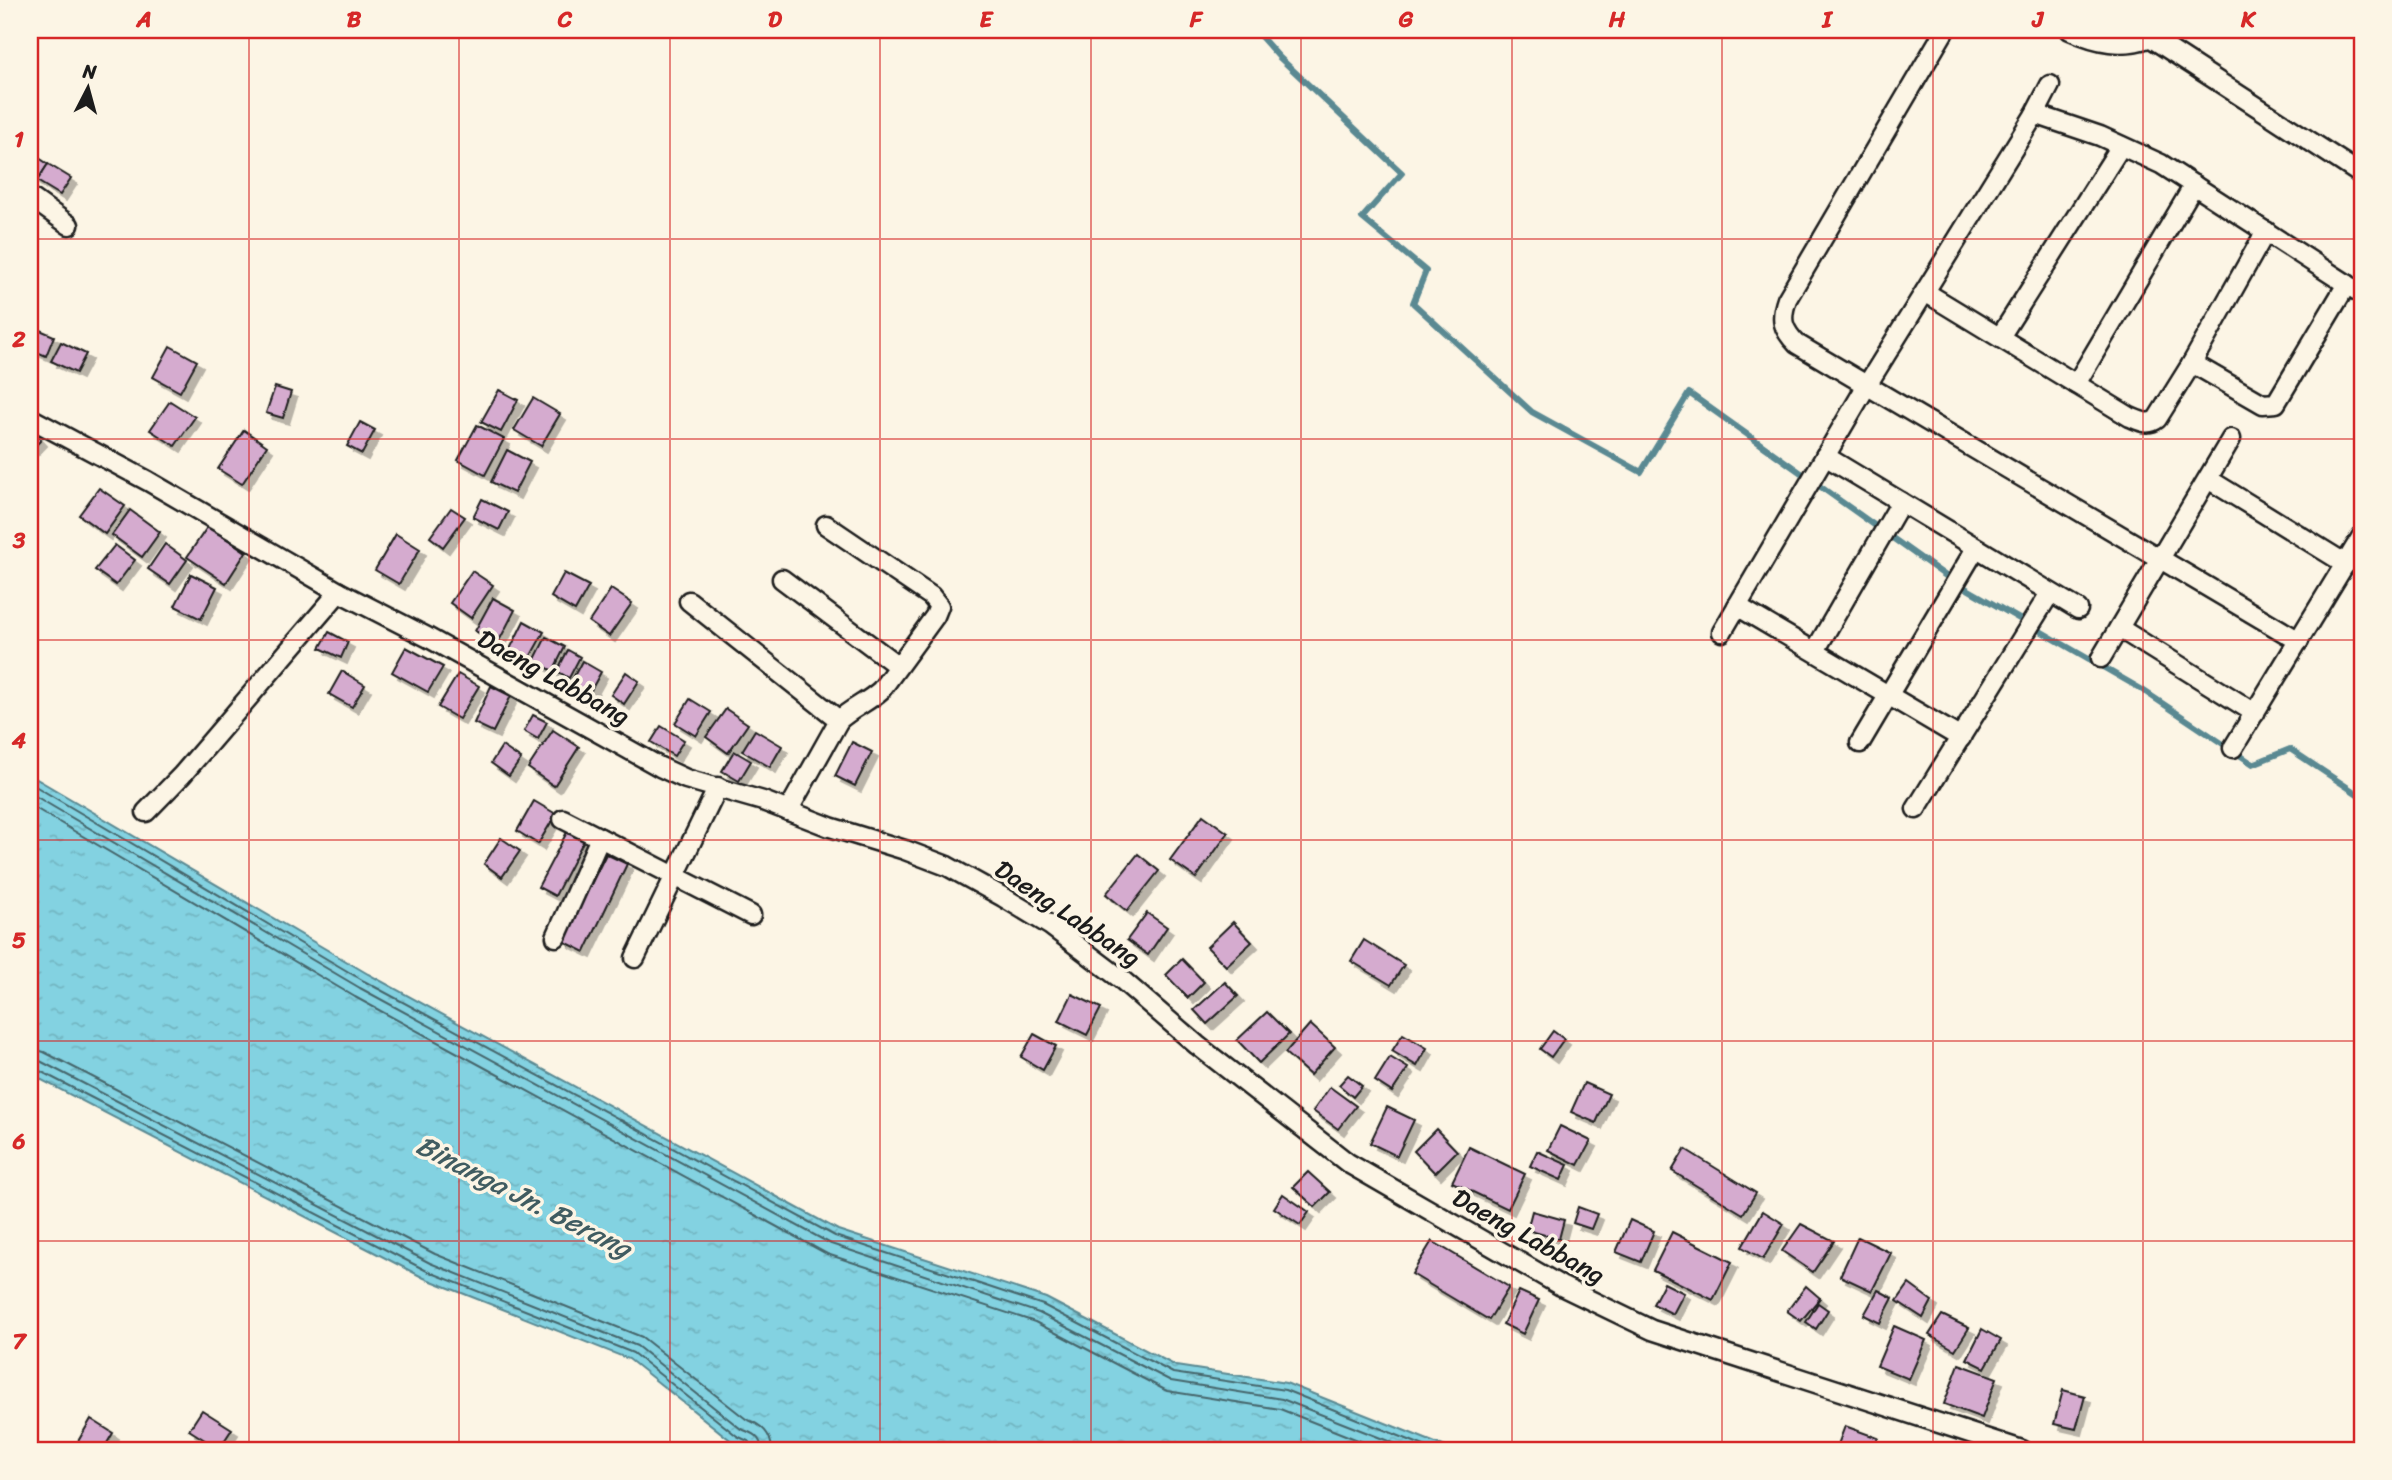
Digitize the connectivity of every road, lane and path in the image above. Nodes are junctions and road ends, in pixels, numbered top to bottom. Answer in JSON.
{"nodes":[{"id":1,"x":1945,"y":30,"type":"edge"},
{"id":2,"x":2070,"y":30,"type":"edge"},
{"id":3,"x":2145,"y":34,"type":"edge"},
{"id":4,"x":2050,"y":85,"type":"dead end"},
{"id":5,"x":2035,"y":114,"type":"junction"},
{"id":6,"x":2121,"y":146,"type":"junction"},
{"id":7,"x":2362,"y":175,"type":"edge"},
{"id":8,"x":2194,"y":185,"type":"junction"},
{"id":9,"x":30,"y":197,"type":"edge"},
{"id":10,"x":69,"y":225,"type":"dead end"},
{"id":11,"x":2266,"y":232,"type":"junction"},
{"id":12,"x":2347,"y":284,"type":"junction"},
{"id":13,"x":1925,"y":292,"type":"junction"},
{"id":14,"x":2362,"y":294,"type":"edge"},
{"id":15,"x":2000,"y":337,"type":"junction"},
{"id":16,"x":2192,"y":363,"type":"junction"},
{"id":17,"x":2076,"y":384,"type":"junction"},
{"id":18,"x":1867,"y":386,"type":"junction"},
{"id":19,"x":30,"y":418,"type":"edge"},
{"id":20,"x":2231,"y":439,"type":"dead end"},
{"id":21,"x":1825,"y":456,"type":"junction"},
{"id":22,"x":2208,"y":479,"type":"junction"},
{"id":23,"x":1901,"y":502,"type":"junction"},
{"id":24,"x":826,"y":525,"type":"dead end"},
{"id":25,"x":2362,"y":536,"type":"edge"},
{"id":26,"x":1976,"y":548,"type":"junction"},
{"id":27,"x":2160,"y":559,"type":"junction"},
{"id":28,"x":2346,"y":564,"type":"junction"},
{"id":29,"x":782,"y":579,"type":"dead end"},
{"id":30,"x":339,"y":592,"type":"junction"},
{"id":31,"x":2050,"y":593,"type":"junction"},
{"id":32,"x":689,"y":601,"type":"dead end"},
{"id":33,"x":1737,"y":606,"type":"junction"},
{"id":34,"x":2078,"y":609,"type":"dead end"},
{"id":35,"x":2119,"y":628,"type":"junction"},
{"id":36,"x":1722,"y":632,"type":"dead end"},
{"id":37,"x":2299,"y":641,"type":"junction"},
{"id":38,"x":1815,"y":651,"type":"junction"},
{"id":39,"x":2101,"y":659,"type":"dead end"},
{"id":40,"x":898,"y":666,"type":"junction"},
{"id":41,"x":1890,"y":696,"type":"junction"},
{"id":42,"x":2255,"y":713,"type":"junction"},
{"id":43,"x":839,"y":720,"type":"junction"},
{"id":44,"x":1961,"y":738,"type":"junction"},
{"id":45,"x":1860,"y":743,"type":"dead end"},
{"id":46,"x":2233,"y":748,"type":"dead end"},
{"id":47,"x":718,"y":787,"type":"junction"},
{"id":48,"x":1916,"y":809,"type":"dead end"},
{"id":49,"x":788,"y":811,"type":"junction"},
{"id":50,"x":145,"y":812,"type":"dead end"},
{"id":51,"x":563,"y":819,"type":"dead end"},
{"id":52,"x":600,"y":838,"type":"junction"},
{"id":53,"x":676,"y":876,"type":"junction"},
{"id":54,"x":751,"y":915,"type":"dead end"},
{"id":55,"x":556,"y":937,"type":"dead end"},
{"id":56,"x":635,"y":958,"type":"dead end"},
{"id":57,"x":2022,"y":1450,"type":"edge"}],
"edges":[{"from":1,"to":18,"type":"street"},
{"from":2,"to":3,"type":"street"},
{"from":3,"to":7,"type":"street"},
{"from":4,"to":5,"type":"street"},
{"from":5,"to":6,"type":"street"},
{"from":5,"to":13,"type":"street"},
{"from":6,"to":8,"type":"street"},
{"from":6,"to":15,"type":"street"},
{"from":8,"to":11,"type":"street"},
{"from":8,"to":17,"type":"street"},
{"from":9,"to":10,"type":"street"},
{"from":11,"to":12,"type":"street"},
{"from":11,"to":16,"type":"street"},
{"from":12,"to":14,"type":"street"},
{"from":12,"to":16,"type":"street"},
{"from":13,"to":15,"type":"street"},
{"from":13,"to":18,"type":"street"},
{"from":15,"to":17,"type":"street"},
{"from":16,"to":17,"type":"street"},
{"from":18,"to":21,"type":"street"},
{"from":18,"to":27,"type":"street"},
{"from":19,"to":30,"type":"street","name":"Daeng Labbang"},
{"from":20,"to":22,"type":"street"},
{"from":21,"to":23,"type":"street"},
{"from":21,"to":33,"type":"street"},
{"from":22,"to":27,"type":"street"},
{"from":22,"to":28,"type":"street"},
{"from":23,"to":26,"type":"street"},
{"from":23,"to":38,"type":"street"},
{"from":24,"to":40,"type":"street"},
{"from":25,"to":28,"type":"street"},
{"from":26,"to":31,"type":"street"},
{"from":26,"to":41,"type":"street"},
{"from":27,"to":35,"type":"street"},
{"from":27,"to":37,"type":"street"},
{"from":28,"to":37,"type":"street"},
{"from":29,"to":40,"type":"street"},
{"from":30,"to":47,"type":"street","name":"Daeng Labbang"},
{"from":30,"to":50,"type":"street"},
{"from":31,"to":34,"type":"street"},
{"from":31,"to":44,"type":"street"},
{"from":32,"to":43,"type":"street"},
{"from":33,"to":36,"type":"street"},
{"from":33,"to":38,"type":"street"},
{"from":35,"to":39,"type":"street"},
{"from":35,"to":42,"type":"street"},
{"from":37,"to":42,"type":"street"},
{"from":38,"to":41,"type":"street"},
{"from":40,"to":43,"type":"street"},
{"from":41,"to":44,"type":"street"},
{"from":41,"to":45,"type":"street"},
{"from":42,"to":46,"type":"street"},
{"from":43,"to":49,"type":"street"},
{"from":44,"to":48,"type":"street"},
{"from":47,"to":49,"type":"street","name":"Daeng Labbang"},
{"from":47,"to":53,"type":"street"},
{"from":49,"to":57,"type":"street","name":"Daeng Labbang"},
{"from":51,"to":52,"type":"street"},
{"from":52,"to":53,"type":"street"},
{"from":52,"to":55,"type":"street"},
{"from":53,"to":54,"type":"street"},
{"from":53,"to":56,"type":"street"}]}
